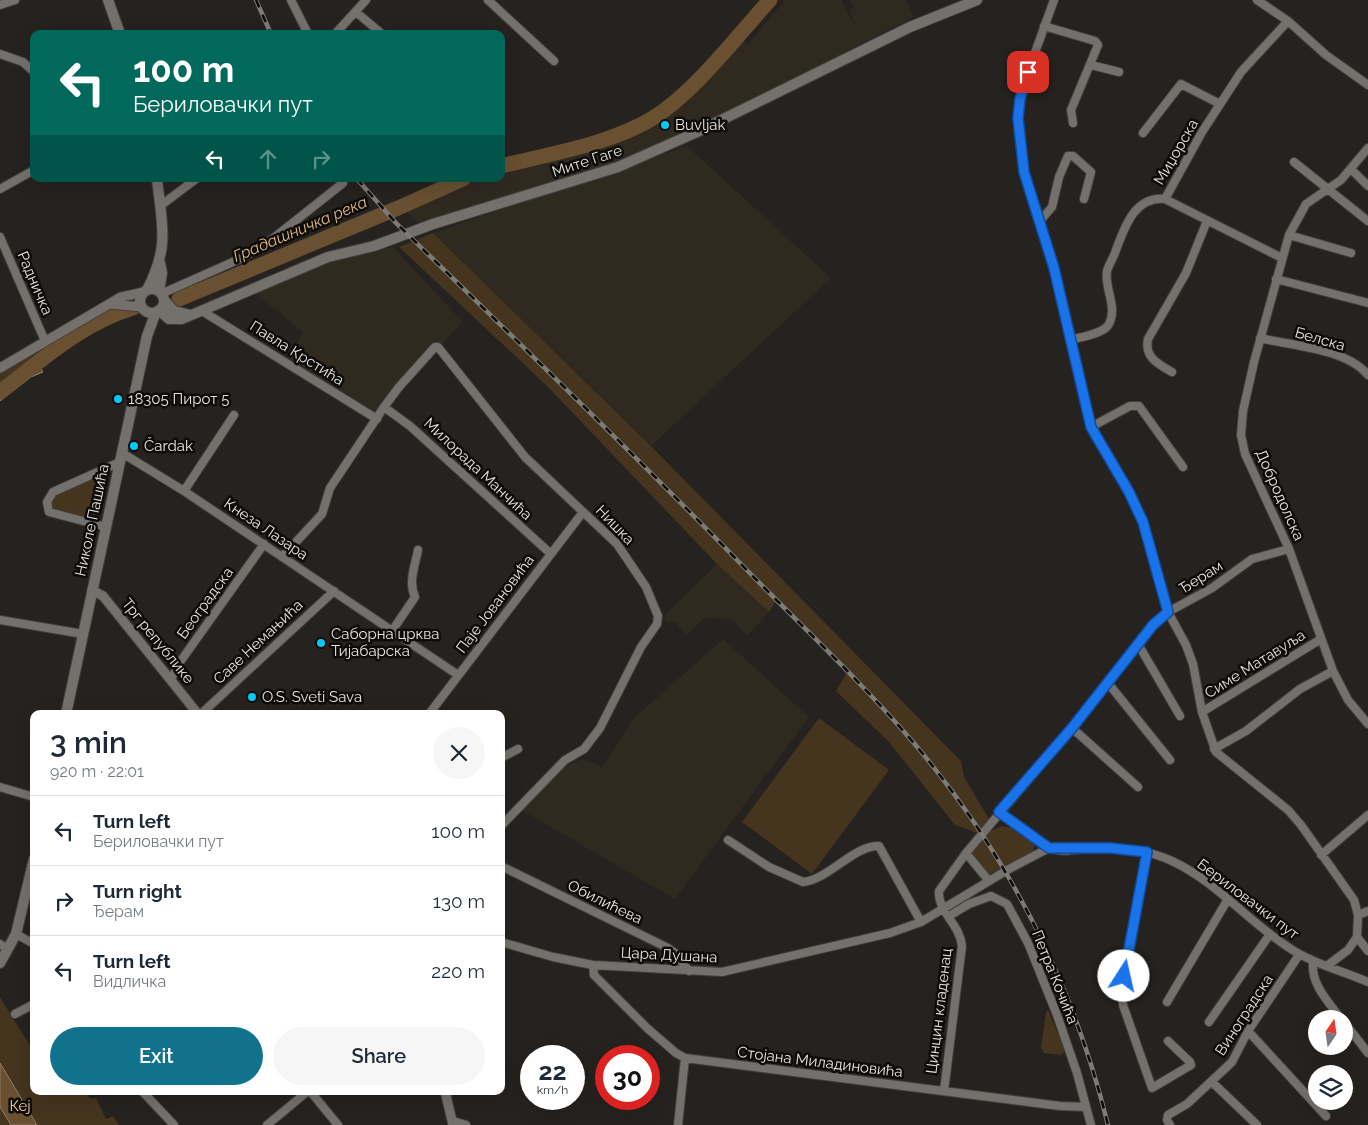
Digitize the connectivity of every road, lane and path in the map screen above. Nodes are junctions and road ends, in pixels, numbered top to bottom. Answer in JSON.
{"nodes":[{"id":1,"x":15,"y":0,"type":"edge"},
{"id":2,"x":108,"y":0,"type":"edge"},
{"id":3,"x":291,"y":0,"type":"edge"},
{"id":4,"x":366,"y":0,"type":"edge"},
{"id":5,"x":488,"y":0,"type":"edge"},
{"id":6,"x":977,"y":0,"type":"edge"},
{"id":7,"x":1054,"y":0,"type":"edge"},
{"id":8,"x":1257,"y":0,"type":"edge"},
{"id":9,"x":0,"y":5,"type":"edge"},
{"id":10,"x":356,"y":12,"type":"junction"},
{"id":11,"x":1288,"y":21,"type":"junction"},
{"id":12,"x":1044,"y":26,"type":"junction"},
{"id":13,"x":119,"y":30,"type":"edge"},
{"id":14,"x":306,"y":30,"type":"edge"},
{"id":15,"x":339,"y":30,"type":"edge"},
{"id":16,"x":377,"y":30,"type":"edge"},
{"id":17,"x":0,"y":54,"type":"edge"},
{"id":18,"x":554,"y":60,"type":"dead end"},
{"id":19,"x":1091,"y":64,"type":"junction"},
{"id":20,"x":30,"y":69,"type":"edge"},
{"id":21,"x":1119,"y":72,"type":"dead end"},
{"id":22,"x":1368,"y":86,"type":"edge"},
{"id":23,"x":1220,"y":104,"type":"junction"},
{"id":24,"x":1074,"y":123,"type":"dead end"},
{"id":25,"x":1142,"y":133,"type":"dead end"},
{"id":26,"x":1368,"y":148,"type":"edge"},
{"id":27,"x":1294,"y":162,"type":"dead end"},
{"id":28,"x":1351,"y":169,"type":"junction"},
{"id":29,"x":30,"y":172,"type":"edge"},
{"id":30,"x":157,"y":182,"type":"edge"},
{"id":31,"x":192,"y":182,"type":"edge"},
{"id":32,"x":343,"y":183,"type":"dead end"},
{"id":33,"x":1368,"y":186,"type":"edge"},
{"id":34,"x":0,"y":189,"type":"edge"},
{"id":35,"x":1327,"y":190,"type":"junction"},
{"id":36,"x":1084,"y":199,"type":"dead end"},
{"id":37,"x":1165,"y":199,"type":"junction"},
{"id":38,"x":160,"y":206,"type":"junction"},
{"id":39,"x":1040,"y":221,"type":"junction"},
{"id":40,"x":1206,"y":221,"type":"junction"},
{"id":41,"x":1368,"y":221,"type":"edge"},
{"id":42,"x":1289,"y":235,"type":"junction"},
{"id":43,"x":0,"y":237,"type":"edge"},
{"id":44,"x":1351,"y":254,"type":"dead end"},
{"id":45,"x":1282,"y":258,"type":"junction"},
{"id":46,"x":160,"y":262,"type":"junction"},
{"id":47,"x":1276,"y":280,"type":"junction"},
{"id":48,"x":146,"y":291,"type":"junction"},
{"id":49,"x":1368,"y":303,"type":"edge"},
{"id":50,"x":110,"y":304,"type":"junction"},
{"id":51,"x":161,"y":304,"type":"junction"},
{"id":52,"x":144,"y":309,"type":"junction"},
{"id":53,"x":197,"y":313,"type":"junction"},
{"id":54,"x":149,"y":329,"type":"junction"},
{"id":55,"x":1260,"y":338,"type":"junction"},
{"id":56,"x":1070,"y":340,"type":"junction"},
{"id":57,"x":45,"y":341,"type":"junction"},
{"id":58,"x":0,"y":368,"type":"edge"},
{"id":59,"x":1172,"y":372,"type":"dead end"},
{"id":60,"x":1368,"y":375,"type":"edge"},
{"id":61,"x":384,"y":407,"type":"junction"},
{"id":62,"x":234,"y":415,"type":"dead end"},
{"id":63,"x":377,"y":419,"type":"junction"},
{"id":64,"x":1091,"y":427,"type":"junction"},
{"id":65,"x":121,"y":457,"type":"junction"},
{"id":66,"x":1183,"y":467,"type":"dead end"},
{"id":67,"x":184,"y":491,"type":"junction"},
{"id":68,"x":584,"y":512,"type":"junction"},
{"id":69,"x":106,"y":526,"type":"junction"},
{"id":70,"x":264,"y":544,"type":"junction"},
{"id":71,"x":1289,"y":549,"type":"junction"},
{"id":72,"x":418,"y":550,"type":"dead end"},
{"id":73,"x":551,"y":554,"type":"junction"},
{"id":74,"x":282,"y":557,"type":"junction"},
{"id":75,"x":92,"y":590,"type":"junction"},
{"id":76,"x":334,"y":591,"type":"junction"},
{"id":77,"x":1168,"y":612,"type":"junction"},
{"id":78,"x":0,"y":620,"type":"edge"},
{"id":79,"x":392,"y":631,"type":"junction"},
{"id":80,"x":83,"y":634,"type":"junction"},
{"id":81,"x":1321,"y":639,"type":"junction"},
{"id":82,"x":1138,"y":644,"type":"junction"},
{"id":83,"x":1333,"y":671,"type":"junction"},
{"id":84,"x":458,"y":675,"type":"junction"},
{"id":85,"x":171,"y":679,"type":"junction"},
{"id":86,"x":1108,"y":683,"type":"junction"},
{"id":87,"x":67,"y":710,"type":"edge"},
{"id":88,"x":197,"y":710,"type":"edge"},
{"id":89,"x":204,"y":710,"type":"edge"},
{"id":90,"x":432,"y":710,"type":"edge"},
{"id":91,"x":1202,"y":712,"type":"junction"},
{"id":92,"x":1180,"y":716,"type":"dead end"},
{"id":93,"x":1368,"y":724,"type":"edge"},
{"id":94,"x":1072,"y":728,"type":"junction"},
{"id":95,"x":518,"y":749,"type":"dead end"},
{"id":96,"x":1214,"y":749,"type":"junction"},
{"id":97,"x":505,"y":756,"type":"edge"},
{"id":98,"x":1170,"y":760,"type":"dead end"},
{"id":99,"x":0,"y":787,"type":"edge"},
{"id":100,"x":1138,"y":787,"type":"dead end"},
{"id":101,"x":30,"y":796,"type":"edge"},
{"id":102,"x":999,"y":812,"type":"junction"},
{"id":103,"x":1368,"y":815,"type":"edge"},
{"id":104,"x":505,"y":822,"type":"edge"},
{"id":105,"x":728,"y":840,"type":"dead end"},
{"id":106,"x":1049,"y":848,"type":"junction"},
{"id":107,"x":1147,"y":852,"type":"junction"},
{"id":108,"x":966,"y":853,"type":"junction"},
{"id":109,"x":1321,"y":855,"type":"junction"},
{"id":110,"x":505,"y":868,"type":"edge"},
{"id":111,"x":30,"y":876,"type":"edge"},
{"id":112,"x":989,"y":881,"type":"junction"},
{"id":113,"x":1228,"y":899,"type":"junction"},
{"id":114,"x":944,"y":909,"type":"junction"},
{"id":115,"x":1368,"y":911,"type":"edge"},
{"id":116,"x":1358,"y":915,"type":"junction"},
{"id":117,"x":948,"y":916,"type":"junction"},
{"id":118,"x":921,"y":922,"type":"junction"},
{"id":119,"x":16,"y":934,"type":"junction"},
{"id":120,"x":1270,"y":934,"type":"junction"},
{"id":121,"x":1357,"y":937,"type":"junction"},
{"id":122,"x":30,"y":942,"type":"edge"},
{"id":123,"x":505,"y":943,"type":"edge"},
{"id":124,"x":1368,"y":951,"type":"edge"},
{"id":125,"x":1299,"y":955,"type":"junction"},
{"id":126,"x":0,"y":962,"type":"edge"},
{"id":127,"x":1313,"y":962,"type":"junction"},
{"id":128,"x":592,"y":965,"type":"junction"},
{"id":129,"x":1328,"y":965,"type":"junction"},
{"id":130,"x":689,"y":971,"type":"junction"},
{"id":131,"x":1368,"y":982,"type":"edge"},
{"id":132,"x":1167,"y":1002,"type":"dead end"},
{"id":133,"x":30,"y":1006,"type":"edge"},
{"id":134,"x":1336,"y":1010,"type":"edge"},
{"id":135,"x":16,"y":1014,"type":"dead end"},
{"id":136,"x":1209,"y":1022,"type":"dead end"},
{"id":137,"x":1248,"y":1032,"type":"junction"},
{"id":138,"x":1353,"y":1033,"type":"edge"},
{"id":139,"x":1168,"y":1041,"type":"dead end"},
{"id":140,"x":1368,"y":1053,"type":"edge"},
{"id":141,"x":685,"y":1058,"type":"junction"},
{"id":142,"x":1212,"y":1082,"type":"junction"},
{"id":143,"x":944,"y":1091,"type":"junction"},
{"id":144,"x":146,"y":1095,"type":"edge"},
{"id":145,"x":304,"y":1095,"type":"edge"},
{"id":146,"x":312,"y":1095,"type":"edge"},
{"id":147,"x":447,"y":1095,"type":"edge"},
{"id":148,"x":1086,"y":1107,"type":"junction"},
{"id":149,"x":1326,"y":1116,"type":"dead end"},
{"id":150,"x":453,"y":1123,"type":"edge"},
{"id":151,"x":174,"y":1125,"type":"edge"},
{"id":152,"x":267,"y":1125,"type":"edge"},
{"id":153,"x":338,"y":1125,"type":"edge"},
{"id":154,"x":466,"y":1125,"type":"edge"},
{"id":155,"x":678,"y":1125,"type":"edge"},
{"id":156,"x":1091,"y":1125,"type":"edge"},
{"id":157,"x":1170,"y":1125,"type":"edge"},
{"id":158,"x":1257,"y":1125,"type":"edge"}],
"edges":[{"from":1,"to":9,"type":"street"},
{"from":2,"to":13,"type":"main road"},
{"from":3,"to":14,"type":"street"},
{"from":4,"to":10,"type":"street"},
{"from":5,"to":18,"type":"street"},
{"from":6,"to":53,"type":"main road","name":"Мите Гаге"},
{"from":7,"to":12,"type":"street"},
{"from":8,"to":11,"type":"street"},
{"from":10,"to":15,"type":"street"},
{"from":10,"to":16,"type":"street"},
{"from":11,"to":22,"type":"street"},
{"from":11,"to":23,"type":"street","name":"Миџорска"},
{"from":12,"to":19,"type":"street"},
{"from":12,"to":39,"type":"street"},
{"from":17,"to":20,"type":"street"},
{"from":19,"to":21,"type":"street"},
{"from":19,"to":24,"type":"street"},
{"from":23,"to":25,"type":"street"},
{"from":23,"to":37,"type":"street","name":"Миџорска"},
{"from":26,"to":28,"type":"street","name":"Добродолска"},
{"from":27,"to":35,"type":"street"},
{"from":28,"to":33,"type":"street"},
{"from":28,"to":35,"type":"street","name":"Добродолска"},
{"from":29,"to":34,"type":"street"},
{"from":30,"to":38,"type":"main road"},
{"from":31,"to":38,"type":"street"},
{"from":32,"to":51,"type":"street"},
{"from":35,"to":41,"type":"street"},
{"from":35,"to":42,"type":"street","name":"Добродолска"},
{"from":36,"to":39,"type":"street"},
{"from":37,"to":40,"type":"street"},
{"from":37,"to":56,"type":"street","name":"Миџорска"},
{"from":38,"to":46,"type":"main road"},
{"from":39,"to":56,"type":"street"},
{"from":40,"to":45,"type":"street"},
{"from":40,"to":59,"type":"street"},
{"from":42,"to":44,"type":"street"},
{"from":42,"to":45,"type":"street","name":"Добродолска"},
{"from":43,"to":57,"type":"street","name":"Радничка"},
{"from":45,"to":47,"type":"street","name":"Добродолска"},
{"from":46,"to":48,"type":"main road"},
{"from":46,"to":51,"type":"main road"},
{"from":47,"to":49,"type":"street"},
{"from":47,"to":55,"type":"street","name":"Добродолска"},
{"from":48,"to":50,"type":"street"},
{"from":48,"to":51,"type":"main road"},
{"from":48,"to":52,"type":"main road","name":"Николе Пашића"},
{"from":50,"to":52,"type":"street"},
{"from":50,"to":57,"type":"street"},
{"from":51,"to":52,"type":"main road"},
{"from":51,"to":53,"type":"main road"},
{"from":51,"to":53,"type":"main road","name":"Мите Гаге"},
{"from":51,"to":54,"type":"main road"},
{"from":52,"to":54,"type":"main road","name":"Николе Пашића"},
{"from":53,"to":63,"type":"street","name":"Павла Крстића"},
{"from":54,"to":65,"type":"main road","name":"Николе Пашића"},
{"from":55,"to":60,"type":"street","name":"Белска"},
{"from":55,"to":71,"type":"street","name":"Добродолска"},
{"from":56,"to":64,"type":"street"},
{"from":57,"to":58,"type":"street"},
{"from":61,"to":63,"type":"street"},
{"from":61,"to":68,"type":"street","name":"Нишка"},
{"from":61,"to":73,"type":"street","name":"Милорада Манчића"},
{"from":62,"to":67,"type":"street"},
{"from":63,"to":74,"type":"street"},
{"from":64,"to":66,"type":"street"},
{"from":64,"to":77,"type":"street"},
{"from":65,"to":67,"type":"street","name":"Кнеза Лазара"},
{"from":65,"to":69,"type":"main road","name":"Николе Пашића"},
{"from":65,"to":69,"type":"street"},
{"from":67,"to":70,"type":"street","name":"Кнеза Лазара"},
{"from":68,"to":73,"type":"street","name":"Паје Јовановића"},
{"from":68,"to":104,"type":"street","name":"Нишка"},
{"from":69,"to":75,"type":"main road","name":"Николе Пашића"},
{"from":70,"to":74,"type":"street","name":"Кнеза Лазара"},
{"from":70,"to":85,"type":"street","name":"Београдска"},
{"from":71,"to":77,"type":"street","name":"Ђерам"},
{"from":71,"to":81,"type":"street","name":"Добродолска"},
{"from":72,"to":79,"type":"street"},
{"from":73,"to":84,"type":"street","name":"Паје Јовановића"},
{"from":74,"to":76,"type":"street","name":"Кнеза Лазара"},
{"from":75,"to":80,"type":"main road","name":"Николе Пашића"},
{"from":75,"to":85,"type":"street","name":"Трг републике"},
{"from":76,"to":79,"type":"street","name":"Кнеза Лазара"},
{"from":76,"to":89,"type":"street","name":"Саве Немањића"},
{"from":77,"to":82,"type":"street","name":"Ђерам"},
{"from":77,"to":91,"type":"street"},
{"from":78,"to":80,"type":"street"},
{"from":79,"to":84,"type":"street","name":"Кнеза Лазара"},
{"from":80,"to":87,"type":"main road","name":"Николе Пашића"},
{"from":81,"to":83,"type":"street","name":"Добродолска"},
{"from":81,"to":91,"type":"street","name":"Симе Матавуља"},
{"from":82,"to":86,"type":"street","name":"Ђерам"},
{"from":82,"to":92,"type":"street"},
{"from":83,"to":93,"type":"street","name":"Добродолска"},
{"from":83,"to":96,"type":"street"},
{"from":84,"to":90,"type":"street","name":"Паје Јовановића"},
{"from":85,"to":88,"type":"street","name":"Трг републике"},
{"from":86,"to":94,"type":"street","name":"Ђерам"},
{"from":86,"to":98,"type":"street"},
{"from":91,"to":96,"type":"street"},
{"from":94,"to":100,"type":"street"},
{"from":94,"to":102,"type":"street","name":"Ђерам"},
{"from":95,"to":97,"type":"street"},
{"from":96,"to":109,"type":"street"},
{"from":99,"to":101,"type":"street"},
{"from":102,"to":106,"type":"street"},
{"from":102,"to":108,"type":"street","name":"Ђерам"},
{"from":103,"to":109,"type":"street"},
{"from":105,"to":118,"type":"street"},
{"from":106,"to":107,"type":"street","name":"Бериловачки пут"},
{"from":106,"to":112,"type":"street","name":"Цара Душана"},
{"from":107,"to":113,"type":"street","name":"Бериловачки пут"},
{"from":107,"to":139,"type":"street"},
{"from":108,"to":112,"type":"street"},
{"from":108,"to":114,"type":"street"},
{"from":109,"to":116,"type":"street"},
{"from":110,"to":130,"type":"street","name":"Обилићева"},
{"from":111,"to":119,"type":"main road"},
{"from":112,"to":114,"type":"street","name":"Цара Душана"},
{"from":113,"to":120,"type":"street","name":"Бериловачки пут"},
{"from":113,"to":132,"type":"street"},
{"from":114,"to":117,"type":"street","name":"Цинцин кладенац"},
{"from":114,"to":118,"type":"street","name":"Цара Душана"},
{"from":115,"to":116,"type":"street"},
{"from":116,"to":121,"type":"street"},
{"from":117,"to":143,"type":"street","name":"Цинцин кладенац"},
{"from":117,"to":148,"type":"street","name":"Петра Кочића"},
{"from":118,"to":130,"type":"street","name":"Цара Душана"},
{"from":119,"to":122,"type":"street"},
{"from":119,"to":126,"type":"main road"},
{"from":120,"to":125,"type":"street","name":"Бериловачки пут"},
{"from":120,"to":136,"type":"street"},
{"from":121,"to":124,"type":"street"},
{"from":121,"to":129,"type":"street"},
{"from":123,"to":128,"type":"street","name":"Цара Душана"},
{"from":125,"to":127,"type":"street","name":"Бериловачки пут"},
{"from":125,"to":137,"type":"street","name":"Виноградска"},
{"from":127,"to":129,"type":"street","name":"Бериловачки пут"},
{"from":127,"to":134,"type":"street"},
{"from":128,"to":130,"type":"street","name":"Цара Душана"},
{"from":128,"to":141,"type":"street","name":"Стојана Миладиновића"},
{"from":129,"to":131,"type":"street","name":"Бериловачки пут"},
{"from":133,"to":135,"type":"street"},
{"from":137,"to":142,"type":"street","name":"Виноградска"},
{"from":137,"to":149,"type":"street"},
{"from":138,"to":140,"type":"street"},
{"from":141,"to":143,"type":"street","name":"Стојана Миладиновића"},
{"from":141,"to":155,"type":"street"},
{"from":142,"to":157,"type":"street","name":"Виноградска"},
{"from":142,"to":158,"type":"street"},
{"from":143,"to":148,"type":"street","name":"Стојана Миладиновића"},
{"from":144,"to":151,"type":"street"},
{"from":145,"to":152,"type":"street"},
{"from":146,"to":153,"type":"street"},
{"from":147,"to":150,"type":"street"},
{"from":148,"to":156,"type":"street","name":"Петра Кочића"},
{"from":150,"to":154,"type":"street"}]}
